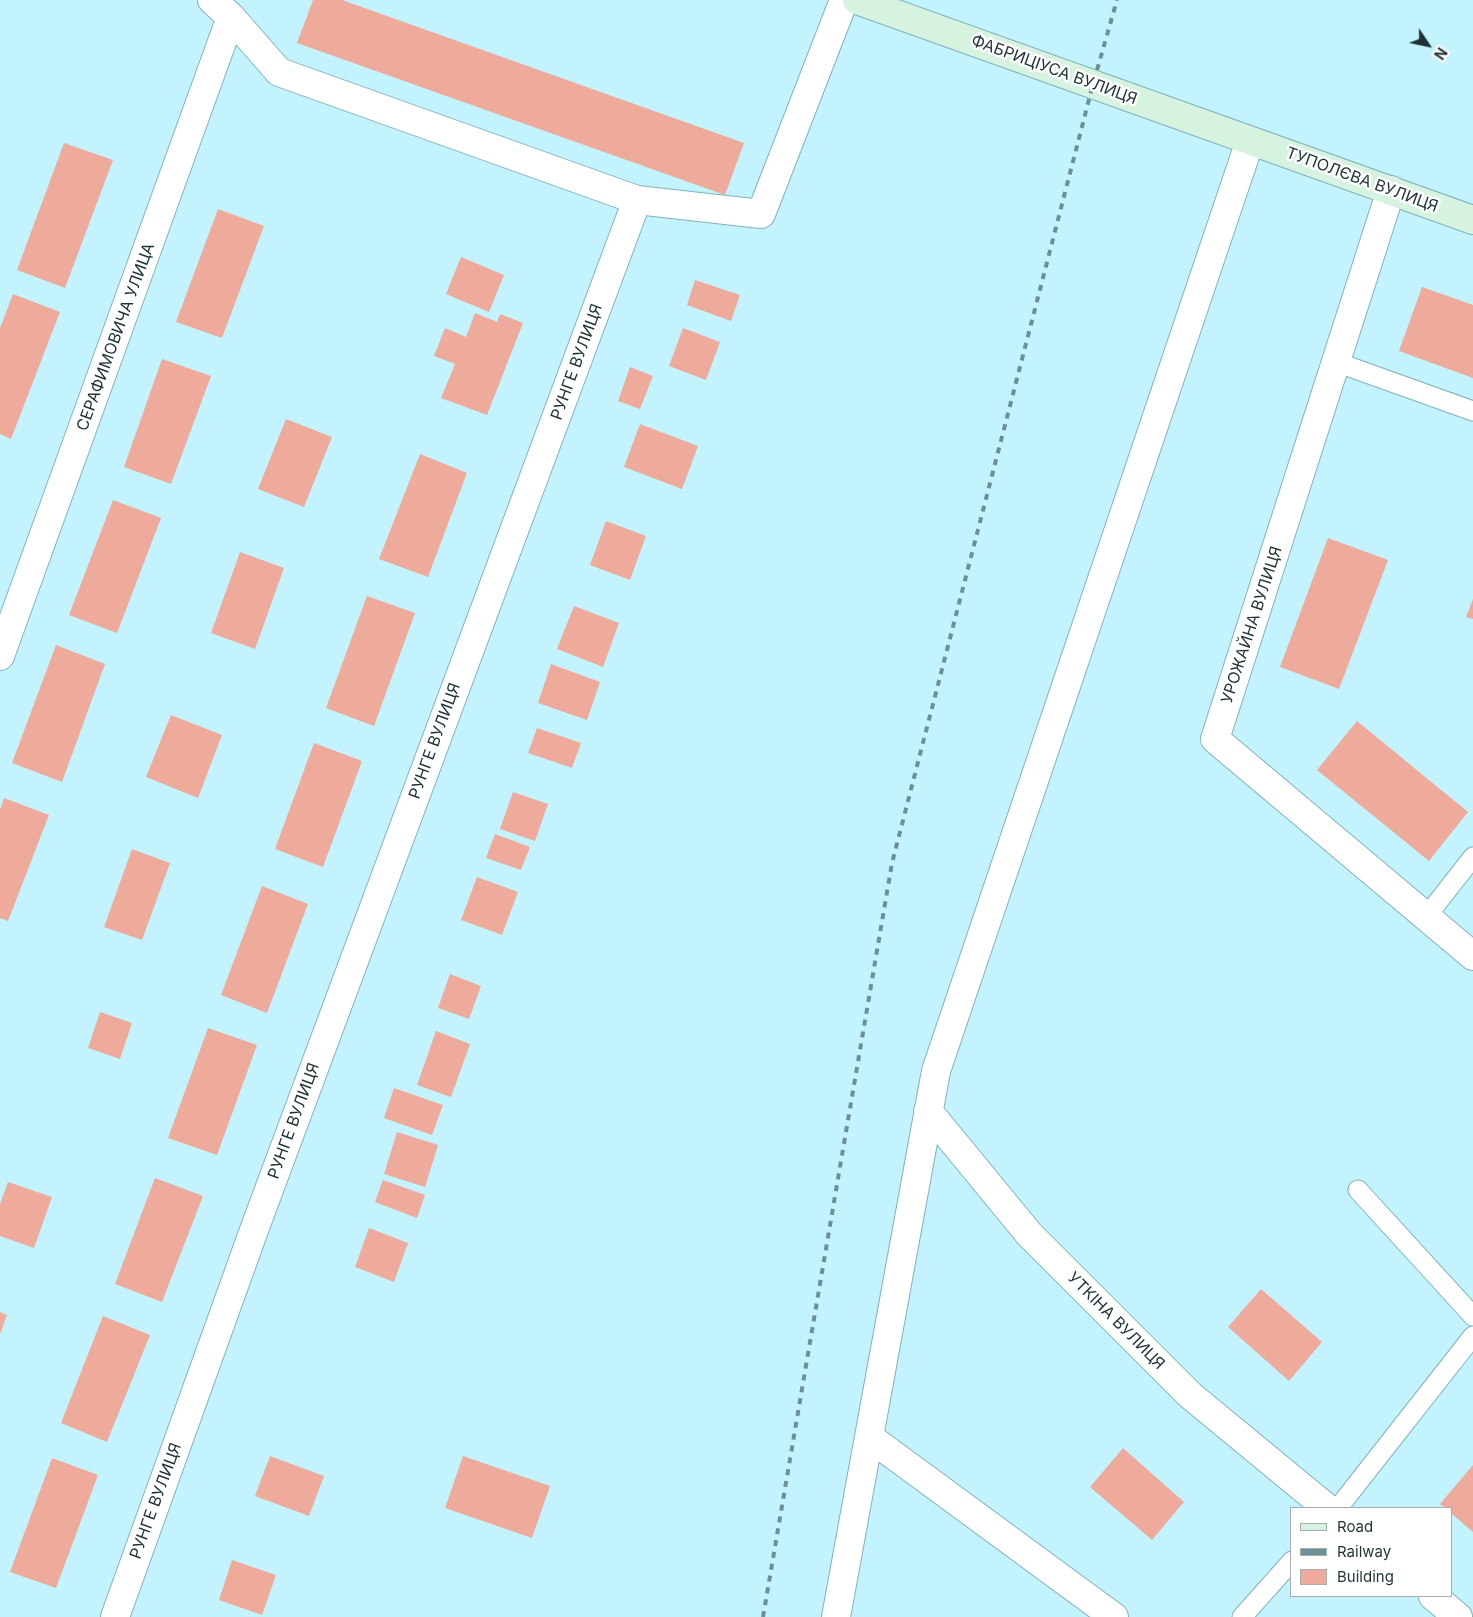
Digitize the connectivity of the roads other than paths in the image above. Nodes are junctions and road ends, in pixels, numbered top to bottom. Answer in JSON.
{"nodes":[{"id":1,"x":844,"y":0,"type":"edge"},
{"id":2,"x":857,"y":0,"type":"edge"},
{"id":3,"x":222,"y":8,"type":"edge"},
{"id":4,"x":1250,"y":141,"type":"junction"},
{"id":5,"x":1391,"y":190,"type":"junction"},
{"id":6,"x":637,"y":200,"type":"junction"},
{"id":7,"x":1473,"y":220,"type":"edge"},
{"id":8,"x":1336,"y":362,"type":"junction"},
{"id":9,"x":1473,"y":410,"type":"edge"},
{"id":10,"x":0,"y":656,"type":"edge"},
{"id":11,"x":1473,"y":857,"type":"edge"},
{"id":12,"x":1426,"y":916,"type":"junction"},
{"id":13,"x":1473,"y":956,"type":"edge"},
{"id":14,"x":928,"y":1111,"type":"junction"},
{"id":15,"x":1358,"y":1190,"type":"dead end"},
{"id":16,"x":1473,"y":1316,"type":"edge"},
{"id":17,"x":1473,"y":1336,"type":"edge"},
{"id":18,"x":869,"y":1437,"type":"junction"},
{"id":19,"x":1326,"y":1507,"type":"edge"},
{"id":20,"x":1339,"y":1507,"type":"edge"},
{"id":21,"x":1290,"y":1563,"type":"edge"},
{"id":22,"x":1435,"y":1597,"type":"edge"},
{"id":23,"x":115,"y":1617,"type":"edge"},
{"id":24,"x":836,"y":1617,"type":"edge"},
{"id":25,"x":1114,"y":1617,"type":"edge"},
{"id":26,"x":1242,"y":1617,"type":"edge"},
{"id":27,"x":1458,"y":1617,"type":"edge"}],
"edges":[{"from":1,"to":6,"type":"street"},
{"from":2,"to":4,"type":"main road","name":"ФАБРИЦІУСА ВУЛИЦЯ"},
{"from":3,"to":6,"type":"street"},
{"from":3,"to":10,"type":"street","name":"СЕРАФИМОВИЧА УЛИЦА"},
{"from":4,"to":5,"type":"main road","name":"ТУПОЛЄВА ВУЛИЦЯ"},
{"from":4,"to":14,"type":"street"},
{"from":5,"to":7,"type":"main road","name":"ТУПОЛЄВА ВУЛИЦЯ"},
{"from":5,"to":8,"type":"street","name":"УРОЖАЙНА ВУЛИЦЯ"},
{"from":6,"to":23,"type":"street","name":"РУНГЕ ВУЛИЦЯ"},
{"from":8,"to":9,"type":"lane"},
{"from":8,"to":12,"type":"street","name":"УРОЖАЙНА ВУЛИЦЯ"},
{"from":11,"to":12,"type":"lane"},
{"from":12,"to":13,"type":"street","name":"УРОЖАЙНА ВУЛИЦЯ"},
{"from":14,"to":18,"type":"street"},
{"from":14,"to":19,"type":"street","name":"УТКIНА ВУЛИЦЯ"},
{"from":15,"to":16,"type":"lane"},
{"from":17,"to":20,"type":"lane"},
{"from":18,"to":24,"type":"street"},
{"from":18,"to":25,"type":"street"},
{"from":21,"to":26,"type":"lane"},
{"from":22,"to":27,"type":"street"}]}
